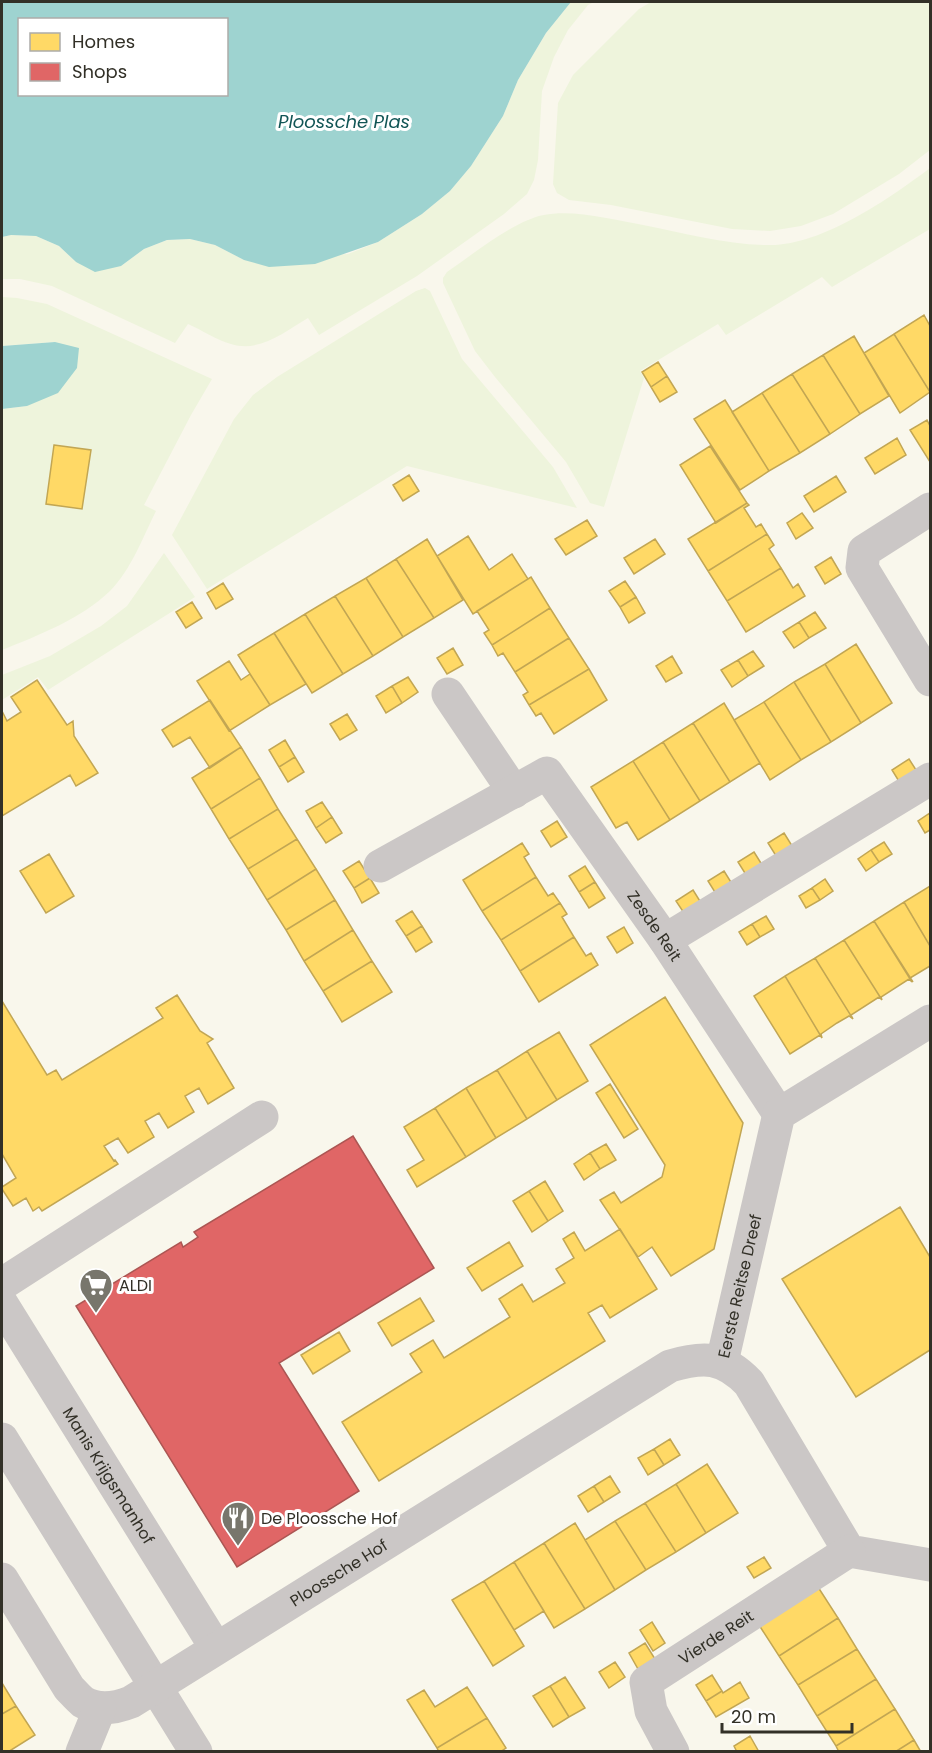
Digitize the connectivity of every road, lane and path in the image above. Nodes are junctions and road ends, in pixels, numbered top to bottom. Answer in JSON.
{"nodes":[{"id":1,"x":930,"y":509,"type":"edge"},
{"id":2,"x":930,"y":680,"type":"edge"},
{"id":3,"x":448,"y":694,"type":"dead end"},
{"id":4,"x":930,"y":779,"type":"edge"},
{"id":5,"x":514,"y":792,"type":"junction"},
{"id":6,"x":380,"y":866,"type":"dead end"},
{"id":7,"x":665,"y":940,"type":"junction"},
{"id":8,"x":930,"y":1021,"type":"edge"},
{"id":9,"x":779,"y":1114,"type":"junction"},
{"id":10,"x":262,"y":1117,"type":"dead end"},
{"id":11,"x":2,"y":1284,"type":"edge"},
{"id":12,"x":2,"y":1304,"type":"edge"},
{"id":13,"x":722,"y":1362,"type":"junction"},
{"id":14,"x":2,"y":1439,"type":"edge"},
{"id":15,"x":849,"y":1551,"type":"junction"},
{"id":16,"x":930,"y":1565,"type":"edge"},
{"id":17,"x":2,"y":1579,"type":"edge"},
{"id":18,"x":216,"y":1648,"type":"junction"},
{"id":19,"x":155,"y":1686,"type":"junction"},
{"id":20,"x":100,"y":1708,"type":"junction"},
{"id":21,"x":82,"y":1752,"type":"edge"},
{"id":22,"x":196,"y":1752,"type":"edge"},
{"id":23,"x":673,"y":1752,"type":"edge"}],
"edges":[{"from":1,"to":2,"type":"street"},
{"from":3,"to":5,"type":"street"},
{"from":4,"to":7,"type":"street"},
{"from":5,"to":6,"type":"street","name":"Zesde Reit"},
{"from":5,"to":7,"type":"street","name":"Zesde Reit"},
{"from":7,"to":9,"type":"street","name":"Zesde Reit"},
{"from":8,"to":9,"type":"street"},
{"from":9,"to":13,"type":"street","name":"Eerste Reitse Dreef"},
{"from":10,"to":11,"type":"street"},
{"from":12,"to":18,"type":"street","name":"Manis Krijgsmanhof"},
{"from":13,"to":15,"type":"street","name":"Eerste Reitse Dreef"},
{"from":13,"to":18,"type":"street","name":"Ploossche Hof"},
{"from":14,"to":19,"type":"street"},
{"from":15,"to":16,"type":"street"},
{"from":15,"to":23,"type":"street","name":"Vierde Reit"},
{"from":17,"to":20,"type":"street"},
{"from":18,"to":19,"type":"street","name":"Ploossche Hof"},
{"from":19,"to":20,"type":"street","name":"Ploossche Hof"},
{"from":19,"to":22,"type":"street"},
{"from":20,"to":21,"type":"street"}]}
